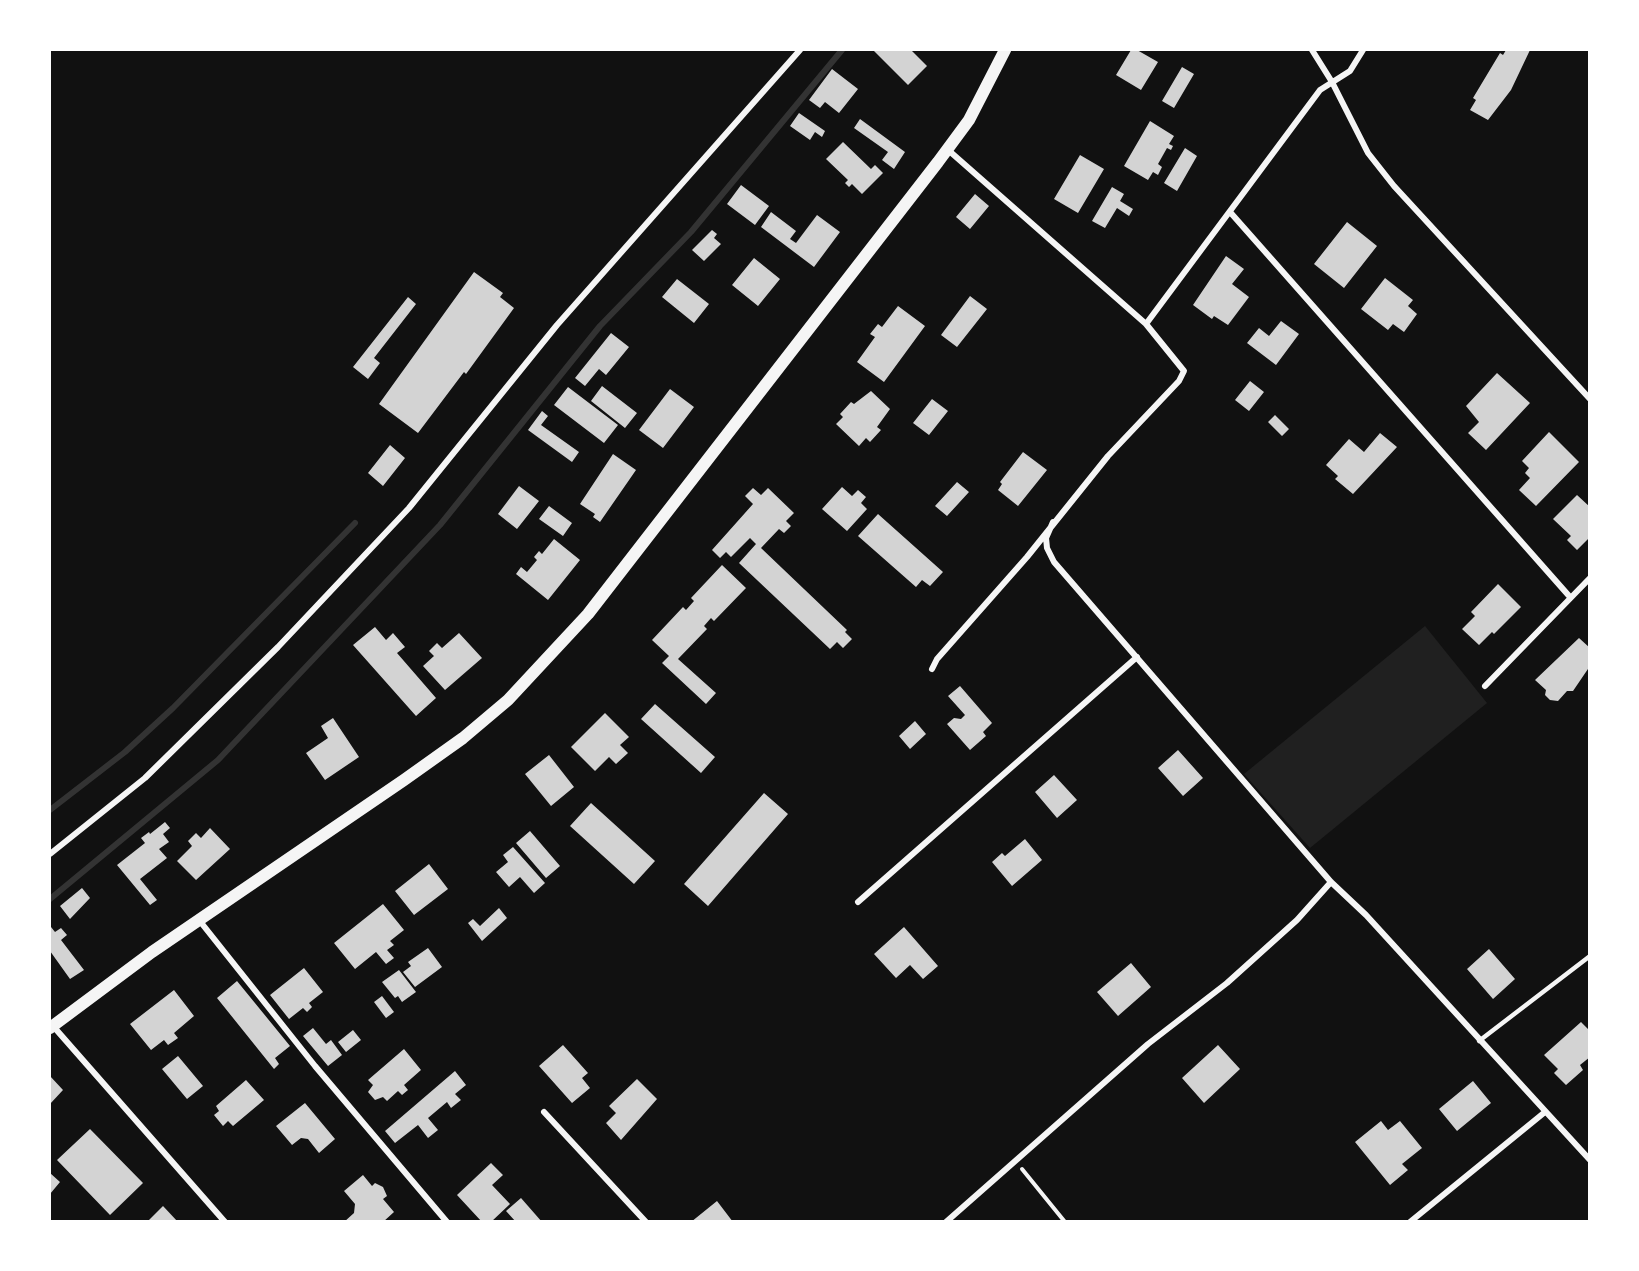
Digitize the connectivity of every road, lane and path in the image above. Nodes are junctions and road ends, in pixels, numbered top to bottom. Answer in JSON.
{"nodes":[{"id":1,"x":800,"y":50,"type":"edge"},
{"id":2,"x":1005,"y":50,"type":"edge"},
{"id":3,"x":1312,"y":50,"type":"edge"},
{"id":4,"x":1363,"y":50,"type":"edge"},
{"id":5,"x":1332,"y":82,"type":"junction"},
{"id":6,"x":946,"y":149,"type":"junction"},
{"id":7,"x":1230,"y":212,"type":"junction"},
{"id":8,"x":1146,"y":324,"type":"junction"},
{"id":9,"x":1590,"y":399,"type":"edge"},
{"id":10,"x":1053,"y":522,"type":"junction"},
{"id":11,"x":1590,"y":578,"type":"edge"},
{"id":12,"x":1570,"y":597,"type":"junction"},
{"id":13,"x":1137,"y":657,"type":"junction"},
{"id":14,"x":932,"y":669,"type":"dead end"},
{"id":15,"x":1485,"y":686,"type":"dead end"},
{"id":16,"x":50,"y":854,"type":"edge"},
{"id":17,"x":1331,"y":882,"type":"junction"},
{"id":18,"x":858,"y":902,"type":"dead end"},
{"id":19,"x":199,"y":920,"type":"junction"},
{"id":20,"x":1590,"y":956,"type":"edge"},
{"id":21,"x":51,"y":1026,"type":"edge"},
{"id":22,"x":1479,"y":1041,"type":"junction"},
{"id":23,"x":544,"y":1112,"type":"dead end"},
{"id":24,"x":1545,"y":1112,"type":"junction"},
{"id":25,"x":1590,"y":1160,"type":"edge"},
{"id":26,"x":1017,"y":1161,"type":"junction"},
{"id":27,"x":225,"y":1221,"type":"edge"},
{"id":28,"x":447,"y":1221,"type":"edge"},
{"id":29,"x":646,"y":1221,"type":"edge"},
{"id":30,"x":946,"y":1221,"type":"edge"},
{"id":31,"x":1065,"y":1221,"type":"edge"},
{"id":32,"x":1410,"y":1221,"type":"edge"}],
"edges":[{"from":1,"to":16,"type":"street"},
{"from":2,"to":6,"type":"main road"},
{"from":3,"to":5,"type":"street"},
{"from":4,"to":5,"type":"street"},
{"from":5,"to":7,"type":"street"},
{"from":5,"to":9,"type":"street"},
{"from":6,"to":8,"type":"street"},
{"from":6,"to":19,"type":"main road"},
{"from":7,"to":8,"type":"street"},
{"from":7,"to":12,"type":"street"},
{"from":8,"to":10,"type":"street"},
{"from":10,"to":13,"type":"street"},
{"from":10,"to":14,"type":"street"},
{"from":11,"to":12,"type":"street"},
{"from":12,"to":15,"type":"street"},
{"from":13,"to":17,"type":"street"},
{"from":13,"to":18,"type":"street"},
{"from":17,"to":22,"type":"street"},
{"from":17,"to":26,"type":"street"},
{"from":19,"to":21,"type":"main road"},
{"from":19,"to":28,"type":"street"},
{"from":20,"to":22,"type":"lane"},
{"from":21,"to":27,"type":"street"},
{"from":22,"to":24,"type":"street"},
{"from":23,"to":29,"type":"street"},
{"from":24,"to":25,"type":"street"},
{"from":24,"to":32,"type":"street"},
{"from":26,"to":30,"type":"street"},
{"from":26,"to":31,"type":"path"}]}
